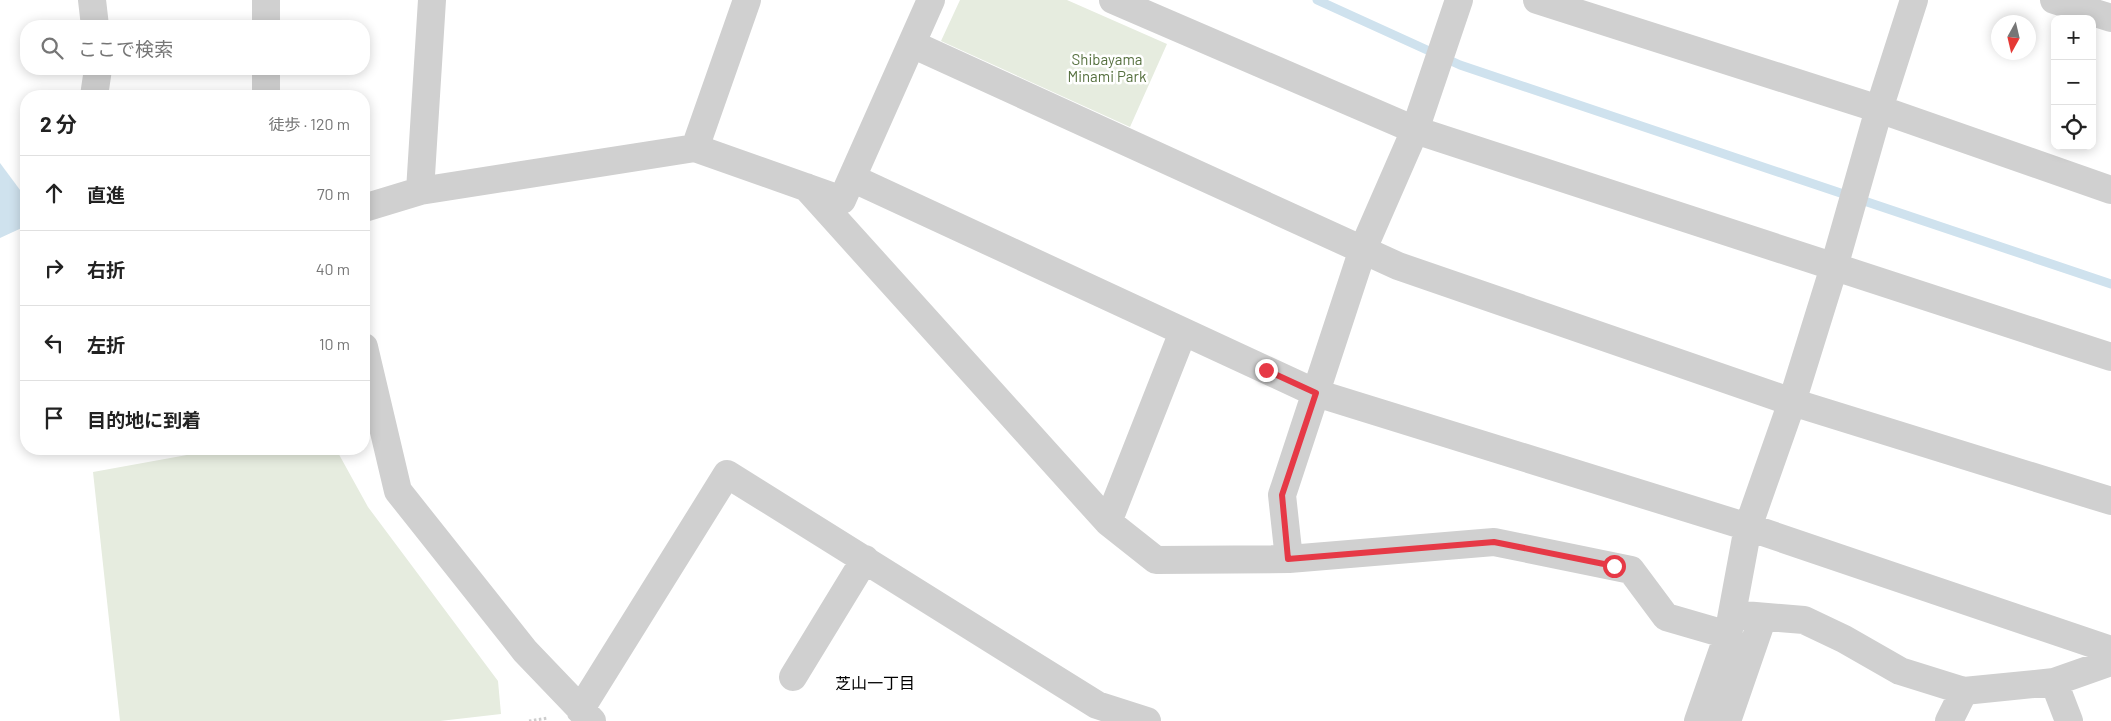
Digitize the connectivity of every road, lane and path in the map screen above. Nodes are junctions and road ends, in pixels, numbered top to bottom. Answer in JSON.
{"nodes":[{"id":1,"x":92,"y":0,"type":"edge"},
{"id":2,"x":266,"y":0,"type":"edge"},
{"id":3,"x":432,"y":0,"type":"edge"},
{"id":4,"x":747,"y":0,"type":"edge"},
{"id":5,"x":931,"y":0,"type":"edge"},
{"id":6,"x":1113,"y":0,"type":"edge"},
{"id":7,"x":1459,"y":0,"type":"edge"},
{"id":8,"x":1537,"y":0,"type":"edge"},
{"id":9,"x":1914,"y":0,"type":"edge"},
{"id":10,"x":2054,"y":0,"type":"edge"},
{"id":11,"x":2111,"y":18,"type":"edge"},
{"id":12,"x":94,"y":20,"type":"edge"},
{"id":13,"x":266,"y":20,"type":"edge"},
{"id":14,"x":912,"y":44,"type":"junction"},
{"id":15,"x":97,"y":75,"type":"edge"},
{"id":16,"x":266,"y":75,"type":"edge"},
{"id":17,"x":95,"y":90,"type":"edge"},
{"id":18,"x":266,"y":90,"type":"edge"},
{"id":19,"x":1879,"y":109,"type":"junction"},
{"id":20,"x":1415,"y":130,"type":"junction"},
{"id":21,"x":695,"y":148,"type":"junction"},
{"id":22,"x":852,"y":178,"type":"junction"},
{"id":23,"x":806,"y":187,"type":"junction"},
{"id":24,"x":2111,"y":190,"type":"edge"},
{"id":25,"x":420,"y":191,"type":"junction"},
{"id":26,"x":370,"y":206,"type":"edge"},
{"id":27,"x":1363,"y":249,"type":"junction"},
{"id":28,"x":1834,"y":267,"type":"junction"},
{"id":29,"x":1183,"y":332,"type":"junction"},
{"id":30,"x":2111,"y":357,"type":"edge"},
{"id":31,"x":370,"y":372,"type":"edge"},
{"id":32,"x":1316,"y":393,"type":"junction"},
{"id":33,"x":1792,"y":402,"type":"junction"},
{"id":34,"x":2111,"y":501,"type":"edge"},
{"id":35,"x":1108,"y":522,"type":"junction"},
{"id":36,"x":1748,"y":527,"type":"junction"},
{"id":37,"x":864,"y":559,"type":"junction"},
{"id":38,"x":1288,"y":559,"type":"junction"},
{"id":39,"x":1763,"y":616,"type":"junction"},
{"id":40,"x":1730,"y":625,"type":"junction"},
{"id":41,"x":2111,"y":650,"type":"edge"},
{"id":42,"x":2111,"y":662,"type":"edge"},
{"id":43,"x":793,"y":677,"type":"dead end"},
{"id":44,"x":2054,"y":682,"type":"junction"},
{"id":45,"x":1964,"y":691,"type":"junction"},
{"id":46,"x":586,"y":715,"type":"edge"},
{"id":47,"x":1147,"y":721,"type":"edge"},
{"id":48,"x":1698,"y":721,"type":"edge"},
{"id":49,"x":1727,"y":721,"type":"edge"},
{"id":50,"x":1949,"y":721,"type":"edge"},
{"id":51,"x":2069,"y":721,"type":"edge"}],
"edges":[{"from":1,"to":12,"type":"street"},
{"from":2,"to":13,"type":"street"},
{"from":3,"to":25,"type":"street"},
{"from":4,"to":21,"type":"street"},
{"from":5,"to":14,"type":"street"},
{"from":6,"to":20,"type":"street"},
{"from":7,"to":20,"type":"street"},
{"from":8,"to":19,"type":"street"},
{"from":9,"to":19,"type":"street"},
{"from":10,"to":11,"type":"street"},
{"from":14,"to":22,"type":"street"},
{"from":14,"to":27,"type":"street"},
{"from":15,"to":17,"type":"street"},
{"from":16,"to":18,"type":"street"},
{"from":19,"to":24,"type":"street"},
{"from":19,"to":28,"type":"street"},
{"from":20,"to":27,"type":"street"},
{"from":20,"to":28,"type":"street"},
{"from":21,"to":23,"type":"street"},
{"from":21,"to":25,"type":"street"},
{"from":22,"to":23,"type":"street"},
{"from":22,"to":29,"type":"street"},
{"from":23,"to":35,"type":"street"},
{"from":25,"to":26,"type":"street"},
{"from":27,"to":32,"type":"street"},
{"from":27,"to":33,"type":"street"},
{"from":28,"to":30,"type":"street"},
{"from":28,"to":33,"type":"street"},
{"from":29,"to":32,"type":"street"},
{"from":29,"to":35,"type":"street"},
{"from":31,"to":46,"type":"street"},
{"from":32,"to":36,"type":"street"},
{"from":32,"to":38,"type":"street"},
{"from":33,"to":34,"type":"street"},
{"from":33,"to":36,"type":"street"},
{"from":35,"to":38,"type":"street"},
{"from":36,"to":40,"type":"street"},
{"from":36,"to":41,"type":"street"},
{"from":37,"to":43,"type":"street"},
{"from":37,"to":46,"type":"street"},
{"from":37,"to":47,"type":"street"},
{"from":38,"to":40,"type":"street"},
{"from":39,"to":40,"type":"street"},
{"from":39,"to":45,"type":"street"},
{"from":39,"to":49,"type":"street"},
{"from":40,"to":48,"type":"street"},
{"from":42,"to":44,"type":"street"},
{"from":44,"to":45,"type":"street"},
{"from":44,"to":51,"type":"street"},
{"from":45,"to":50,"type":"street"}]}
